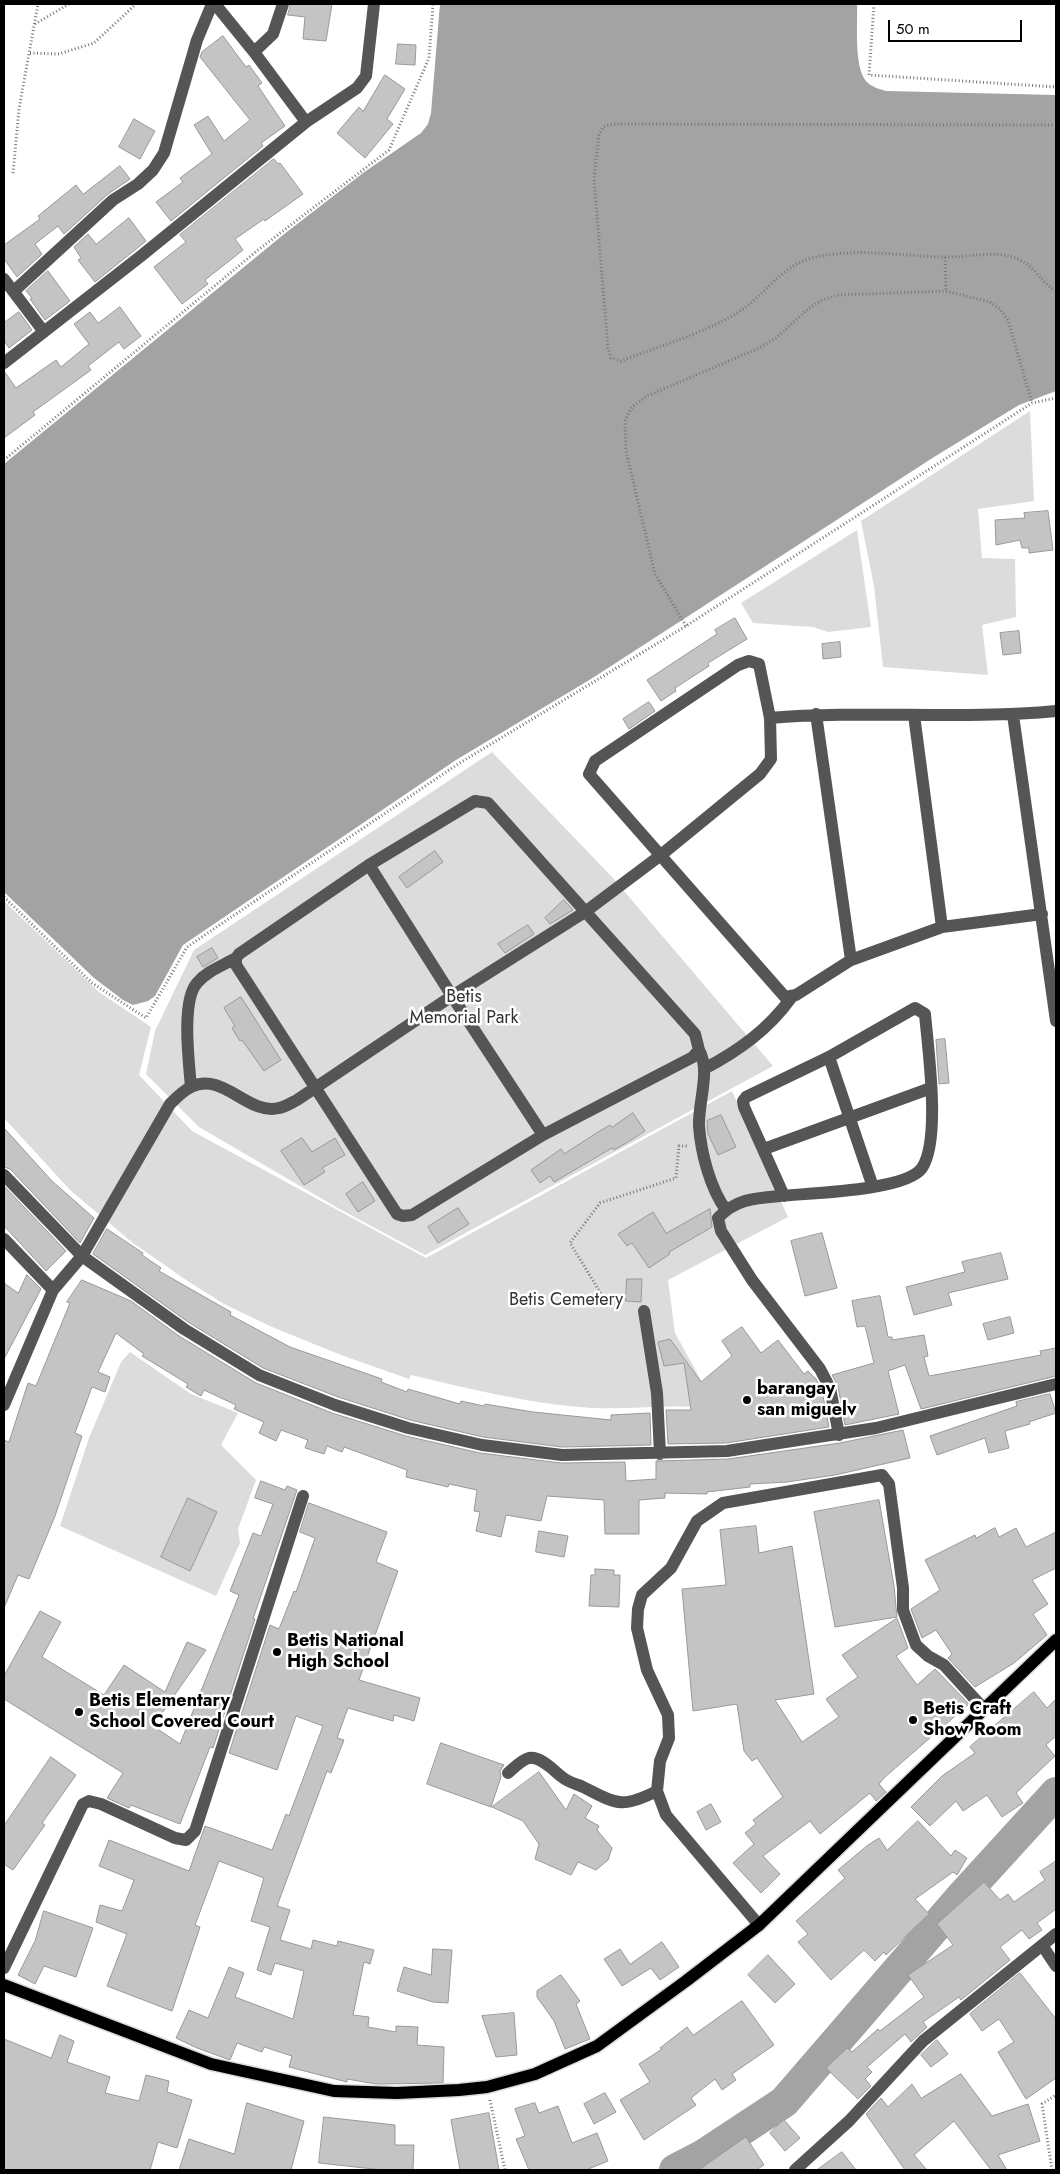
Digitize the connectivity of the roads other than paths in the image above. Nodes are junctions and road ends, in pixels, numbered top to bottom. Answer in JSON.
{"nodes":[{"id":1,"x":213,"y":4,"type":"edge"},
{"id":2,"x":283,"y":4,"type":"edge"},
{"id":3,"x":374,"y":4,"type":"edge"},
{"id":4,"x":254,"y":52,"type":"junction"},
{"id":5,"x":306,"y":122,"type":"junction"},
{"id":6,"x":4,"y":279,"type":"edge"},
{"id":7,"x":14,"y":291,"type":"junction"},
{"id":8,"x":44,"y":332,"type":"junction"},
{"id":9,"x":4,"y":363,"type":"edge"},
{"id":10,"x":1056,"y":711,"type":"edge"},
{"id":11,"x":816,"y":714,"type":"junction"},
{"id":12,"x":914,"y":715,"type":"junction"},
{"id":13,"x":1014,"y":715,"type":"junction"},
{"id":14,"x":770,"y":718,"type":"junction"},
{"id":15,"x":661,"y":855,"type":"junction"},
{"id":16,"x":370,"y":866,"type":"junction"},
{"id":17,"x":585,"y":912,"type":"junction"},
{"id":18,"x":1042,"y":914,"type":"junction"},
{"id":19,"x":942,"y":927,"type":"junction"},
{"id":20,"x":236,"y":958,"type":"junction"},
{"id":21,"x":851,"y":960,"type":"junction"},
{"id":22,"x":452,"y":996,"type":"junction"},
{"id":23,"x":791,"y":998,"type":"junction"},
{"id":24,"x":1056,"y":1021,"type":"edge"},
{"id":25,"x":698,"y":1050,"type":"junction"},
{"id":26,"x":829,"y":1057,"type":"junction"},
{"id":27,"x":704,"y":1069,"type":"junction"},
{"id":28,"x":191,"y":1087,"type":"junction"},
{"id":29,"x":317,"y":1088,"type":"junction"},
{"id":30,"x":931,"y":1088,"type":"junction"},
{"id":31,"x":849,"y":1118,"type":"junction"},
{"id":32,"x":543,"y":1135,"type":"junction"},
{"id":33,"x":764,"y":1149,"type":"junction"},
{"id":34,"x":4,"y":1175,"type":"edge"},
{"id":35,"x":873,"y":1188,"type":"junction"},
{"id":36,"x":784,"y":1196,"type":"junction"},
{"id":37,"x":726,"y":1210,"type":"junction"},
{"id":38,"x":4,"y":1240,"type":"edge"},
{"id":39,"x":82,"y":1256,"type":"junction"},
{"id":40,"x":53,"y":1290,"type":"junction"},
{"id":41,"x":644,"y":1311,"type":"dead end"},
{"id":42,"x":1056,"y":1384,"type":"edge"},
{"id":43,"x":4,"y":1405,"type":"edge"},
{"id":44,"x":839,"y":1435,"type":"junction"},
{"id":45,"x":660,"y":1454,"type":"junction"},
{"id":46,"x":304,"y":1496,"type":"dead end"},
{"id":47,"x":1056,"y":1640,"type":"edge"},
{"id":48,"x":984,"y":1709,"type":"junction"},
{"id":49,"x":508,"y":1773,"type":"dead end"},
{"id":50,"x":658,"y":1791,"type":"junction"},
{"id":51,"x":759,"y":1925,"type":"junction"},
{"id":52,"x":1056,"y":1934,"type":"edge"},
{"id":53,"x":1042,"y":1945,"type":"junction"},
{"id":54,"x":1056,"y":1966,"type":"edge"},
{"id":55,"x":4,"y":1968,"type":"edge"},
{"id":56,"x":4,"y":1985,"type":"edge"},
{"id":57,"x":795,"y":2170,"type":"edge"}],
"edges":[{"from":1,"to":4,"type":"street"},
{"from":1,"to":7,"type":"street"},
{"from":2,"to":4,"type":"street"},
{"from":3,"to":5,"type":"street"},
{"from":4,"to":5,"type":"street"},
{"from":5,"to":8,"type":"street"},
{"from":6,"to":7,"type":"street"},
{"from":7,"to":8,"type":"street"},
{"from":8,"to":9,"type":"street"},
{"from":10,"to":13,"type":"street"},
{"from":11,"to":12,"type":"street"},
{"from":11,"to":14,"type":"street"},
{"from":11,"to":21,"type":"street"},
{"from":12,"to":13,"type":"street"},
{"from":12,"to":19,"type":"street"},
{"from":13,"to":18,"type":"street"},
{"from":14,"to":15,"type":"street"},
{"from":14,"to":15,"type":"street"},
{"from":15,"to":17,"type":"street"},
{"from":15,"to":23,"type":"street"},
{"from":16,"to":17,"type":"street"},
{"from":16,"to":20,"type":"street"},
{"from":16,"to":22,"type":"street"},
{"from":17,"to":22,"type":"street"},
{"from":17,"to":25,"type":"street"},
{"from":18,"to":19,"type":"street"},
{"from":18,"to":24,"type":"street"},
{"from":19,"to":21,"type":"street"},
{"from":20,"to":28,"type":"street"},
{"from":20,"to":29,"type":"street"},
{"from":21,"to":23,"type":"street"},
{"from":22,"to":29,"type":"street"},
{"from":22,"to":32,"type":"street"},
{"from":23,"to":27,"type":"street"},
{"from":25,"to":27,"type":"street"},
{"from":25,"to":32,"type":"street"},
{"from":26,"to":30,"type":"street"},
{"from":26,"to":31,"type":"street"},
{"from":26,"to":33,"type":"street"},
{"from":27,"to":37,"type":"street"},
{"from":28,"to":29,"type":"street"},
{"from":28,"to":39,"type":"street"},
{"from":29,"to":32,"type":"street"},
{"from":30,"to":31,"type":"street"},
{"from":30,"to":35,"type":"street"},
{"from":31,"to":33,"type":"street"},
{"from":31,"to":35,"type":"street"},
{"from":33,"to":36,"type":"street"},
{"from":34,"to":39,"type":"street"},
{"from":35,"to":36,"type":"street"},
{"from":36,"to":37,"type":"street"},
{"from":37,"to":44,"type":"street"},
{"from":38,"to":40,"type":"street"},
{"from":39,"to":40,"type":"street"},
{"from":39,"to":45,"type":"street"},
{"from":40,"to":43,"type":"street"},
{"from":41,"to":45,"type":"street"},
{"from":42,"to":44,"type":"street"},
{"from":44,"to":45,"type":"street"},
{"from":46,"to":55,"type":"street"},
{"from":47,"to":48,"type":"main road"},
{"from":48,"to":50,"type":"street"},
{"from":48,"to":51,"type":"main road"},
{"from":49,"to":50,"type":"street"},
{"from":50,"to":51,"type":"street"},
{"from":51,"to":56,"type":"main road"},
{"from":52,"to":53,"type":"street"},
{"from":53,"to":54,"type":"street"},
{"from":53,"to":57,"type":"street"}]}
